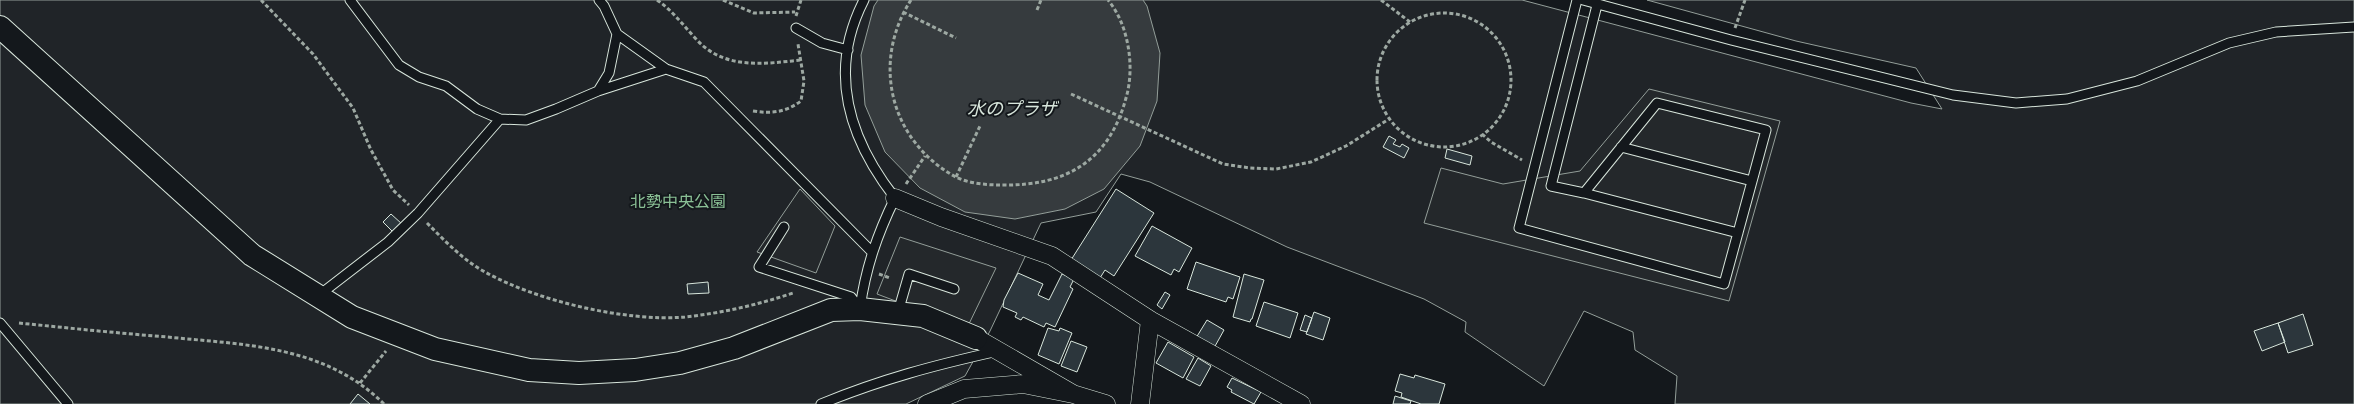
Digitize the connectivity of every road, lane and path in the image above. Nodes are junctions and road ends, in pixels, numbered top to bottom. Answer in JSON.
{"nodes":[{"id":1,"x":261,"y":0,"type":"edge"},
{"id":2,"x":350,"y":0,"type":"edge"},
{"id":3,"x":599,"y":0,"type":"edge"},
{"id":4,"x":657,"y":0,"type":"edge"},
{"id":5,"x":723,"y":0,"type":"edge"},
{"id":6,"x":801,"y":0,"type":"edge"},
{"id":7,"x":864,"y":0,"type":"edge"},
{"id":8,"x":911,"y":0,"type":"edge"},
{"id":9,"x":1041,"y":0,"type":"edge"},
{"id":10,"x":1108,"y":0,"type":"edge"},
{"id":11,"x":1381,"y":0,"type":"edge"},
{"id":12,"x":1577,"y":0,"type":"edge"},
{"id":13,"x":1583,"y":0,"type":"edge"},
{"id":14,"x":1745,"y":0,"type":"edge"},
{"id":15,"x":1597,"y":5,"type":"junction"},
{"id":16,"x":1037,"y":10,"type":"dead end"},
{"id":17,"x":796,"y":12,"type":"junction"},
{"id":18,"x":903,"y":12,"type":"junction"},
{"id":19,"x":1410,"y":22,"type":"junction"},
{"id":20,"x":0,"y":27,"type":"edge"},
{"id":21,"x":2354,"y":27,"type":"edge"},
{"id":22,"x":796,"y":28,"type":"junction"},
{"id":23,"x":617,"y":34,"type":"junction"},
{"id":24,"x":956,"y":38,"type":"dead end"},
{"id":25,"x":1731,"y":40,"type":"junction"},
{"id":26,"x":848,"y":50,"type":"junction"},
{"id":27,"x":801,"y":60,"type":"junction"},
{"id":28,"x":666,"y":69,"type":"junction"},
{"id":29,"x":598,"y":90,"type":"junction"},
{"id":30,"x":1071,"y":94,"type":"dead end"},
{"id":31,"x":722,"y":100,"type":"junction"},
{"id":32,"x":1120,"y":117,"type":"junction"},
{"id":33,"x":500,"y":119,"type":"junction"},
{"id":34,"x":1389,"y":119,"type":"junction"},
{"id":35,"x":980,"y":126,"type":"dead end"},
{"id":36,"x":1482,"y":134,"type":"junction"},
{"id":37,"x":1621,"y":147,"type":"junction"},
{"id":38,"x":925,"y":156,"type":"junction"},
{"id":39,"x":1522,"y":160,"type":"dead end"},
{"id":40,"x":956,"y":177,"type":"junction"},
{"id":41,"x":1752,"y":181,"type":"junction"},
{"id":42,"x":1584,"y":193,"type":"junction"},
{"id":43,"x":896,"y":198,"type":"junction"},
{"id":44,"x":418,"y":213,"type":"junction"},
{"id":45,"x":784,"y":227,"type":"dead end"},
{"id":46,"x":1738,"y":233,"type":"junction"},
{"id":47,"x":872,"y":252,"type":"junction"},
{"id":48,"x":814,"y":285,"type":"junction"},
{"id":49,"x":954,"y":289,"type":"dead end"},
{"id":50,"x":317,"y":297,"type":"junction"},
{"id":51,"x":860,"y":309,"type":"junction"},
{"id":52,"x":898,"y":314,"type":"junction"},
{"id":53,"x":1150,"y":320,"type":"junction"},
{"id":54,"x":5,"y":323,"type":"edge"},
{"id":55,"x":399,"y":335,"type":"junction"},
{"id":56,"x":976,"y":338,"type":"joint"},
{"id":57,"x":1001,"y":351,"type":"junction"},
{"id":58,"x":360,"y":383,"type":"junction"},
{"id":59,"x":1073,"y":394,"type":"junction"},
{"id":60,"x":68,"y":404,"type":"edge"},
{"id":61,"x":384,"y":404,"type":"edge"},
{"id":62,"x":821,"y":404,"type":"edge"},
{"id":63,"x":927,"y":404,"type":"edge"},
{"id":64,"x":1106,"y":404,"type":"edge"},
{"id":65,"x":1140,"y":404,"type":"edge"},
{"id":66,"x":1301,"y":404,"type":"edge"}],
"edges":[{"from":1,"to":44,"type":"path"},
{"from":2,"to":33,"type":"lane"},
{"from":3,"to":23,"type":"lane"},
{"from":4,"to":27,"type":"path"},
{"from":5,"to":17,"type":"path"},
{"from":6,"to":17,"type":"path"},
{"from":7,"to":26,"type":"lane"},
{"from":8,"to":18,"type":"path"},
{"from":9,"to":16,"type":"path"},
{"from":10,"to":32,"type":"path"},
{"from":11,"to":19,"type":"path"},
{"from":12,"to":46,"type":"lane"},
{"from":13,"to":15,"type":"lane"},
{"from":14,"to":25,"type":"path"},
{"from":15,"to":25,"type":"lane"},
{"from":15,"to":42,"type":"lane"},
{"from":17,"to":22,"type":"path"},
{"from":18,"to":24,"type":"path"},
{"from":18,"to":38,"type":"path"},
{"from":19,"to":34,"type":"path"},
{"from":19,"to":36,"type":"path"},
{"from":20,"to":50,"type":"street"},
{"from":21,"to":25,"type":"lane"},
{"from":22,"to":26,"type":"lane"},
{"from":22,"to":27,"type":"path"},
{"from":23,"to":28,"type":"lane"},
{"from":23,"to":29,"type":"lane"},
{"from":26,"to":43,"type":"lane"},
{"from":27,"to":31,"type":"path"},
{"from":28,"to":29,"type":"lane"},
{"from":28,"to":31,"type":"lane"},
{"from":29,"to":33,"type":"lane"},
{"from":30,"to":32,"type":"path"},
{"from":31,"to":47,"type":"lane"},
{"from":32,"to":34,"type":"path"},
{"from":32,"to":40,"type":"path"},
{"from":33,"to":44,"type":"lane"},
{"from":34,"to":36,"type":"path"},
{"from":35,"to":40,"type":"path"},
{"from":36,"to":39,"type":"path"},
{"from":37,"to":41,"type":"lane"},
{"from":37,"to":41,"type":"lane"},
{"from":37,"to":42,"type":"lane"},
{"from":38,"to":40,"type":"path"},
{"from":38,"to":43,"type":"path"},
{"from":41,"to":46,"type":"lane"},
{"from":42,"to":46,"type":"lane"},
{"from":43,"to":47,"type":"lane"},
{"from":43,"to":53,"type":"street"},
{"from":44,"to":48,"type":"path"},
{"from":44,"to":50,"type":"lane"},
{"from":45,"to":48,"type":"lane"},
{"from":47,"to":51,"type":"lane"},
{"from":48,"to":51,"type":"lane"},
{"from":49,"to":52,"type":"lane"},
{"from":50,"to":55,"type":"street"},
{"from":51,"to":52,"type":"street"},
{"from":51,"to":55,"type":"street"},
{"from":52,"to":56,"type":"street"},
{"from":53,"to":65,"type":"street"},
{"from":53,"to":66,"type":"street"},
{"from":54,"to":58,"type":"path"},
{"from":54,"to":60,"type":"lane"},
{"from":55,"to":58,"type":"path"},
{"from":56,"to":57,"type":"street"},
{"from":57,"to":59,"type":"street"},
{"from":57,"to":62,"type":"lane"},
{"from":58,"to":61,"type":"path"},
{"from":59,"to":63,"type":"street"},
{"from":59,"to":64,"type":"street"}]}
